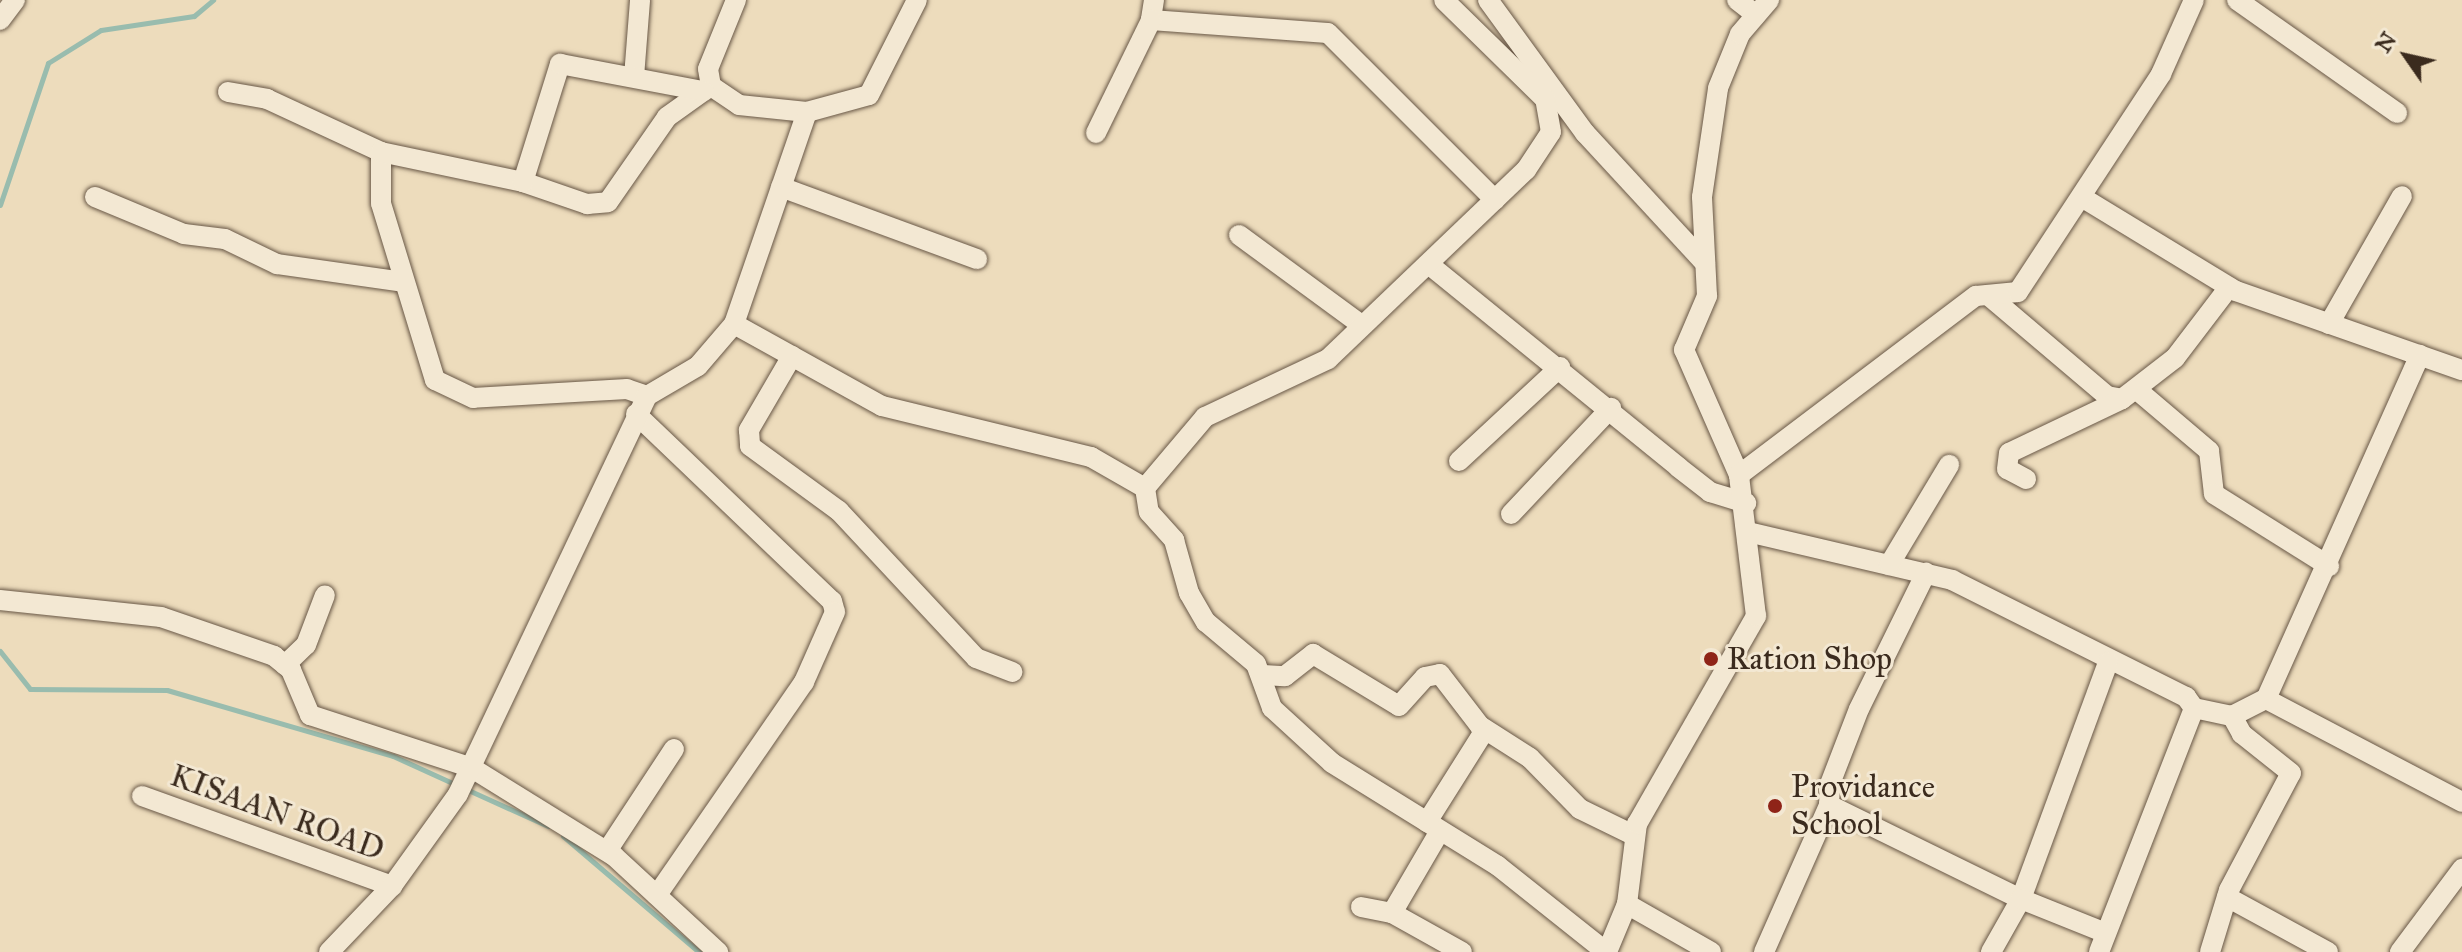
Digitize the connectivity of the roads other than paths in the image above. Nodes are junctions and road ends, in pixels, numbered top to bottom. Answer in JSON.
{"nodes":[{"id":1,"x":15,"y":0,"type":"edge"},
{"id":2,"x":640,"y":0,"type":"edge"},
{"id":3,"x":736,"y":0,"type":"edge"},
{"id":4,"x":917,"y":0,"type":"edge"},
{"id":5,"x":1444,"y":0,"type":"edge"},
{"id":6,"x":1488,"y":0,"type":"edge"},
{"id":7,"x":1737,"y":0,"type":"edge"},
{"id":8,"x":2194,"y":0,"type":"edge"},
{"id":9,"x":2237,"y":0,"type":"edge"},
{"id":10,"x":1763,"y":7,"type":"edge"},
{"id":11,"x":1152,"y":10,"type":"edge"},
{"id":12,"x":0,"y":20,"type":"edge"},
{"id":13,"x":634,"y":77,"type":"junction"},
{"id":14,"x":707,"y":88,"type":"junction"},
{"id":15,"x":228,"y":92,"type":"dead end"},
{"id":16,"x":807,"y":112,"type":"junction"},
{"id":17,"x":2397,"y":113,"type":"dead end"},
{"id":18,"x":1096,"y":133,"type":"dead end"},
{"id":19,"x":381,"y":152,"type":"junction"},
{"id":20,"x":523,"y":182,"type":"junction"},
{"id":21,"x":781,"y":187,"type":"junction"},
{"id":22,"x":2402,"y":196,"type":"dead end"},
{"id":23,"x":95,"y":197,"type":"dead end"},
{"id":24,"x":2083,"y":198,"type":"junction"},
{"id":25,"x":1495,"y":200,"type":"junction"},
{"id":26,"x":1239,"y":235,"type":"dead end"},
{"id":27,"x":977,"y":259,"type":"dead end"},
{"id":28,"x":1705,"y":263,"type":"junction"},
{"id":29,"x":1431,"y":266,"type":"junction"},
{"id":30,"x":404,"y":282,"type":"junction"},
{"id":31,"x":2229,"y":287,"type":"junction"},
{"id":32,"x":1988,"y":295,"type":"junction"},
{"id":33,"x":734,"y":324,"type":"junction"},
{"id":34,"x":1360,"y":324,"type":"junction"},
{"id":35,"x":2329,"y":324,"type":"junction"},
{"id":36,"x":2420,"y":355,"type":"junction"},
{"id":37,"x":792,"y":356,"type":"junction"},
{"id":38,"x":1560,"y":367,"type":"junction"},
{"id":39,"x":2462,"y":370,"type":"edge"},
{"id":40,"x":2129,"y":394,"type":"junction"},
{"id":41,"x":647,"y":396,"type":"junction"},
{"id":42,"x":1611,"y":408,"type":"junction"},
{"id":43,"x":636,"y":414,"type":"junction"},
{"id":44,"x":1459,"y":461,"type":"dead end"},
{"id":45,"x":1949,"y":465,"type":"dead end"},
{"id":46,"x":1739,"y":475,"type":"junction"},
{"id":47,"x":2026,"y":479,"type":"dead end"},
{"id":48,"x":1145,"y":488,"type":"junction"},
{"id":49,"x":1746,"y":503,"type":"junction"},
{"id":50,"x":1511,"y":514,"type":"dead end"},
{"id":51,"x":1748,"y":532,"type":"junction"},
{"id":52,"x":1889,"y":565,"type":"junction"},
{"id":53,"x":2329,"y":566,"type":"junction"},
{"id":54,"x":1926,"y":573,"type":"junction"},
{"id":55,"x":325,"y":595,"type":"dead end"},
{"id":56,"x":0,"y":600,"type":"edge"},
{"id":57,"x":2108,"y":662,"type":"junction"},
{"id":58,"x":285,"y":665,"type":"junction"},
{"id":59,"x":1012,"y":672,"type":"dead end"},
{"id":60,"x":1263,"y":675,"type":"junction"},
{"id":61,"x":2266,"y":699,"type":"junction"},
{"id":62,"x":2194,"y":708,"type":"junction"},
{"id":63,"x":2232,"y":716,"type":"junction"},
{"id":64,"x":1485,"y":730,"type":"junction"},
{"id":65,"x":674,"y":749,"type":"dead end"},
{"id":66,"x":470,"y":771,"type":"junction"},
{"id":67,"x":142,"y":796,"type":"dead end"},
{"id":68,"x":2462,"y":802,"type":"edge"},
{"id":69,"x":1829,"y":805,"type":"junction"},
{"id":70,"x":1433,"y":827,"type":"junction"},
{"id":71,"x":1635,"y":836,"type":"junction"},
{"id":72,"x":607,"y":851,"type":"junction"},
{"id":73,"x":2462,"y":869,"type":"edge"},
{"id":74,"x":392,"y":886,"type":"junction"},
{"id":75,"x":657,"y":895,"type":"junction"},
{"id":76,"x":2227,"y":897,"type":"junction"},
{"id":77,"x":2021,"y":899,"type":"junction"},
{"id":78,"x":1627,"y":904,"type":"junction"},
{"id":79,"x":1361,"y":907,"type":"dead end"},
{"id":80,"x":1392,"y":913,"type":"junction"},
{"id":81,"x":2101,"y":942,"type":"edge"},
{"id":82,"x":329,"y":952,"type":"edge"},
{"id":83,"x":718,"y":952,"type":"edge"},
{"id":84,"x":1462,"y":952,"type":"edge"},
{"id":85,"x":1606,"y":952,"type":"edge"},
{"id":86,"x":1711,"y":952,"type":"edge"},
{"id":87,"x":1764,"y":952,"type":"edge"},
{"id":88,"x":1991,"y":952,"type":"edge"},
{"id":89,"x":2210,"y":952,"type":"edge"},
{"id":90,"x":2328,"y":952,"type":"edge"},
{"id":91,"x":2400,"y":952,"type":"edge"}],
"edges":[{"from":1,"to":12,"type":"street"},
{"from":2,"to":13,"type":"street"},
{"from":3,"to":14,"type":"street"},
{"from":4,"to":16,"type":"street"},
{"from":5,"to":25,"type":"street"},
{"from":6,"to":28,"type":"street"},
{"from":7,"to":10,"type":"street"},
{"from":8,"to":24,"type":"street"},
{"from":9,"to":17,"type":"street"},
{"from":10,"to":28,"type":"street"},
{"from":11,"to":18,"type":"street"},
{"from":11,"to":25,"type":"street"},
{"from":13,"to":14,"type":"street"},
{"from":13,"to":20,"type":"street"},
{"from":14,"to":16,"type":"street"},
{"from":14,"to":20,"type":"street"},
{"from":15,"to":19,"type":"street"},
{"from":16,"to":21,"type":"street"},
{"from":19,"to":20,"type":"street"},
{"from":19,"to":30,"type":"street"},
{"from":21,"to":27,"type":"street"},
{"from":21,"to":33,"type":"street"},
{"from":22,"to":35,"type":"street"},
{"from":23,"to":30,"type":"street"},
{"from":24,"to":31,"type":"street"},
{"from":24,"to":32,"type":"street"},
{"from":25,"to":29,"type":"street"},
{"from":26,"to":34,"type":"street"},
{"from":28,"to":46,"type":"street"},
{"from":29,"to":34,"type":"street"},
{"from":29,"to":38,"type":"street"},
{"from":30,"to":41,"type":"street"},
{"from":31,"to":35,"type":"street"},
{"from":31,"to":40,"type":"street"},
{"from":32,"to":40,"type":"street"},
{"from":32,"to":46,"type":"street"},
{"from":33,"to":37,"type":"street"},
{"from":33,"to":41,"type":"street"},
{"from":34,"to":48,"type":"street"},
{"from":35,"to":36,"type":"street"},
{"from":36,"to":39,"type":"street"},
{"from":36,"to":53,"type":"street"},
{"from":37,"to":48,"type":"street"},
{"from":37,"to":59,"type":"street"},
{"from":38,"to":42,"type":"street"},
{"from":38,"to":44,"type":"street"},
{"from":40,"to":47,"type":"street"},
{"from":40,"to":53,"type":"street"},
{"from":41,"to":43,"type":"street"},
{"from":42,"to":49,"type":"street"},
{"from":42,"to":50,"type":"street"},
{"from":43,"to":66,"type":"street"},
{"from":43,"to":75,"type":"street"},
{"from":45,"to":52,"type":"street"},
{"from":46,"to":49,"type":"street"},
{"from":48,"to":60,"type":"street"},
{"from":49,"to":51,"type":"street"},
{"from":51,"to":52,"type":"street"},
{"from":51,"to":71,"type":"street"},
{"from":52,"to":54,"type":"street"},
{"from":53,"to":61,"type":"street"},
{"from":54,"to":57,"type":"street"},
{"from":54,"to":69,"type":"street"},
{"from":55,"to":58,"type":"street"},
{"from":56,"to":58,"type":"street"},
{"from":57,"to":62,"type":"street"},
{"from":57,"to":77,"type":"street"},
{"from":58,"to":66,"type":"street"},
{"from":60,"to":64,"type":"street"},
{"from":60,"to":70,"type":"street"},
{"from":61,"to":63,"type":"street"},
{"from":61,"to":68,"type":"street"},
{"from":62,"to":63,"type":"street"},
{"from":62,"to":81,"type":"street"},
{"from":63,"to":76,"type":"street"},
{"from":64,"to":70,"type":"street"},
{"from":64,"to":71,"type":"street"},
{"from":65,"to":72,"type":"street"},
{"from":66,"to":72,"type":"street"},
{"from":66,"to":74,"type":"street"},
{"from":67,"to":74,"type":"street","name":"KISAAN ROAD"},
{"from":69,"to":77,"type":"street"},
{"from":69,"to":87,"type":"street"},
{"from":70,"to":80,"type":"street"},
{"from":70,"to":85,"type":"street"},
{"from":71,"to":78,"type":"street"},
{"from":72,"to":75,"type":"street"},
{"from":73,"to":91,"type":"street"},
{"from":74,"to":82,"type":"street"},
{"from":75,"to":83,"type":"street"},
{"from":76,"to":89,"type":"street"},
{"from":76,"to":90,"type":"street"},
{"from":77,"to":81,"type":"street"},
{"from":77,"to":88,"type":"street"},
{"from":78,"to":85,"type":"street"},
{"from":78,"to":86,"type":"street"},
{"from":79,"to":80,"type":"street"},
{"from":80,"to":84,"type":"street"}]}
